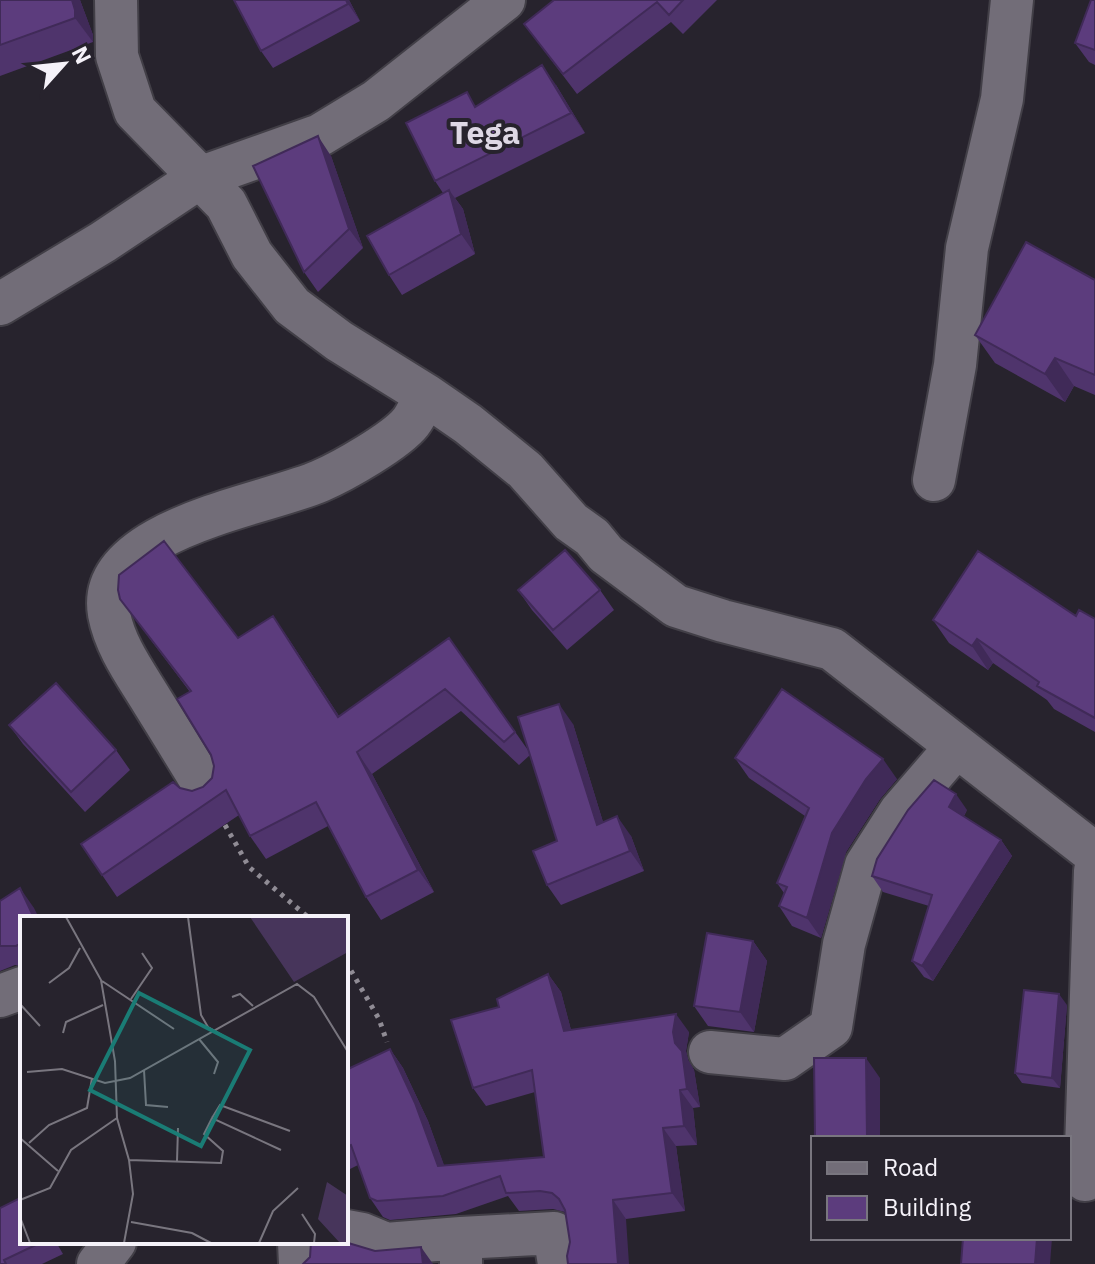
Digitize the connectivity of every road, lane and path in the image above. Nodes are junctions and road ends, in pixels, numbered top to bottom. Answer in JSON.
{"nodes":[{"id":1,"x":116,"y":0,"type":"edge"},
{"id":2,"x":504,"y":0,"type":"edge"},
{"id":3,"x":1012,"y":0,"type":"edge"},
{"id":4,"x":199,"y":178,"type":"junction"},
{"id":5,"x":0,"y":304,"type":"edge"},
{"id":6,"x":426,"y":395,"type":"junction"},
{"id":7,"x":934,"y":480,"type":"dead end"},
{"id":8,"x":956,"y":747,"type":"junction"},
{"id":9,"x":206,"y":789,"type":"joint"},
{"id":10,"x":1095,"y":854,"type":"edge"},
{"id":11,"x":1095,"y":871,"type":"edge"},
{"id":12,"x":307,"y":916,"type":"edge"},
{"id":13,"x":348,"y":965,"type":"edge"},
{"id":14,"x":20,"y":989,"type":"edge"},
{"id":15,"x":0,"y":996,"type":"edge"},
{"id":16,"x":387,"y":1042,"type":"dead end"},
{"id":17,"x":710,"y":1052,"type":"dead end"},
{"id":18,"x":1085,"y":1180,"type":"dead end"},
{"id":19,"x":348,"y":1231,"type":"edge"},
{"id":20,"x":113,"y":1244,"type":"edge"},
{"id":21,"x":299,"y":1244,"type":"edge"},
{"id":22,"x":461,"y":1251,"type":"edge"},
{"id":23,"x":98,"y":1264,"type":"edge"},
{"id":24,"x":300,"y":1264,"type":"edge"},
{"id":25,"x":559,"y":1264,"type":"edge"}],
"edges":[{"from":1,"to":4,"type":"street"},
{"from":2,"to":4,"type":"street"},
{"from":3,"to":7,"type":"street"},
{"from":4,"to":5,"type":"street"},
{"from":4,"to":6,"type":"street"},
{"from":6,"to":8,"type":"street"},
{"from":6,"to":9,"type":"street"},
{"from":8,"to":10,"type":"street"},
{"from":8,"to":17,"type":"street"},
{"from":9,"to":12,"type":"path"},
{"from":11,"to":18,"type":"street"},
{"from":13,"to":16,"type":"path"},
{"from":14,"to":15,"type":"street"},
{"from":19,"to":22,"type":"street"},
{"from":20,"to":23,"type":"street"},
{"from":21,"to":24,"type":"street"},
{"from":22,"to":25,"type":"street"}]}
